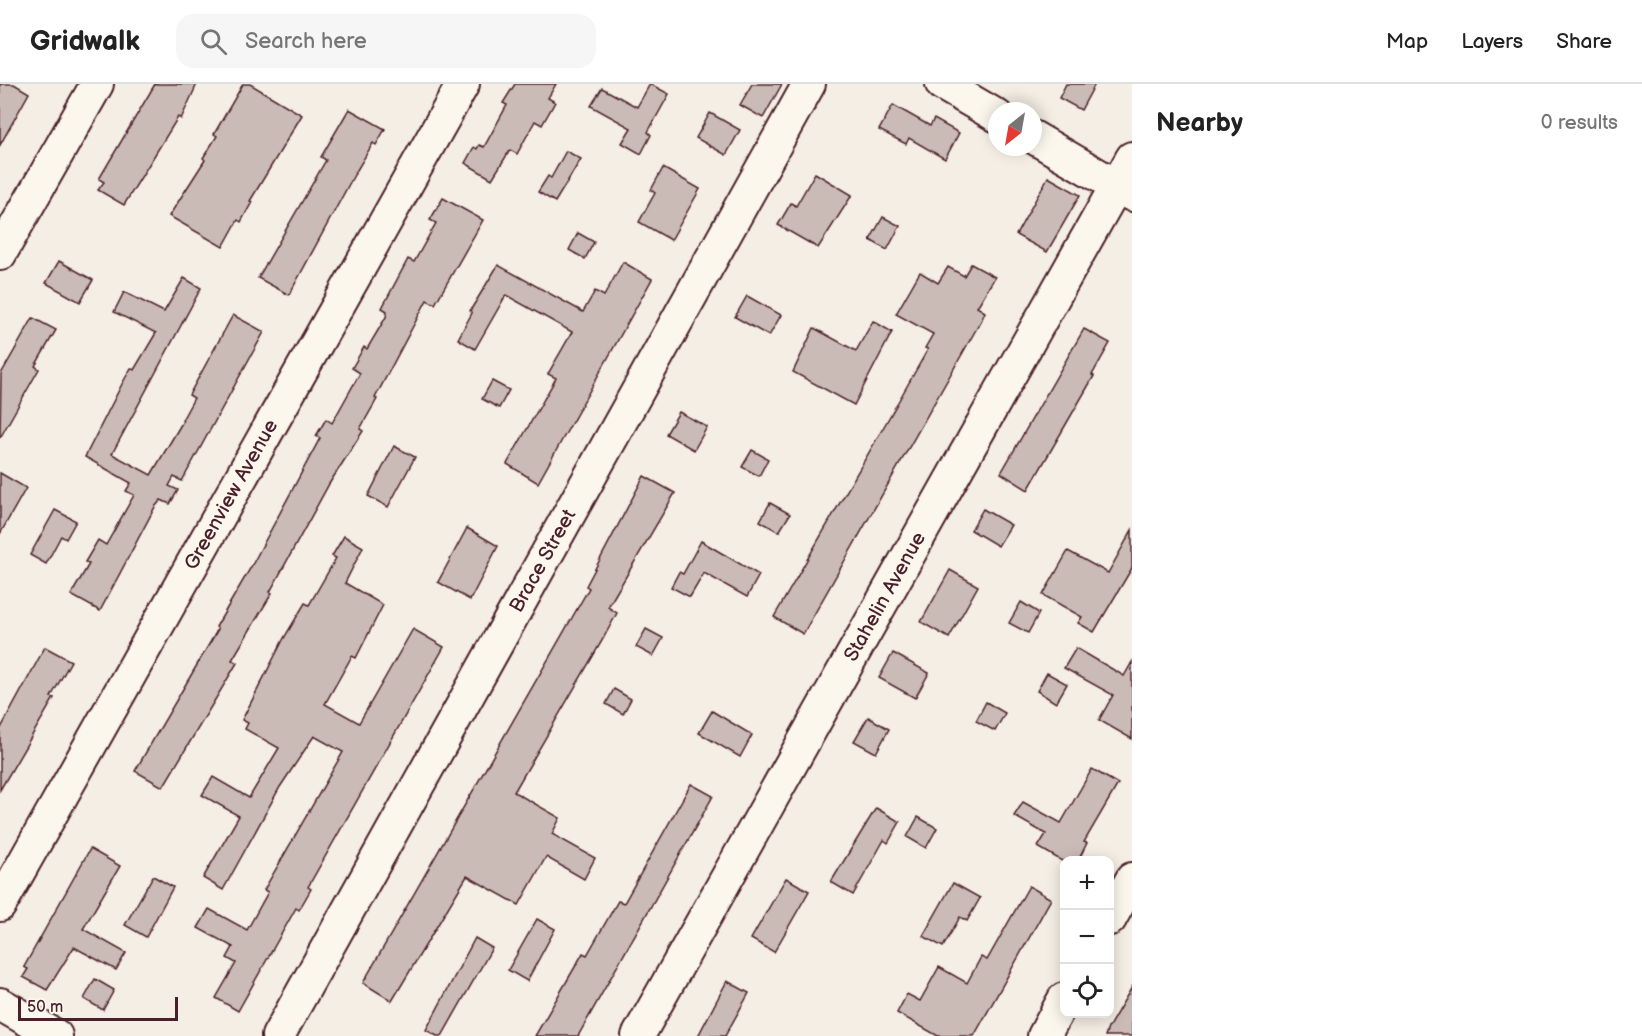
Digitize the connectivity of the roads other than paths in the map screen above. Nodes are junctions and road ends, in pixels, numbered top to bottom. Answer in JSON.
{"nodes":[{"id":1,"x":97,"y":84,"type":"edge"},
{"id":2,"x":463,"y":84,"type":"edge"},
{"id":3,"x":809,"y":84,"type":"edge"},
{"id":4,"x":942,"y":84,"type":"edge"},
{"id":5,"x":988,"y":111,"type":"edge"},
{"id":6,"x":1042,"y":142,"type":"edge"},
{"id":7,"x":1132,"y":158,"type":"edge"},
{"id":8,"x":1124,"y":190,"type":"edge"},
{"id":9,"x":0,"y":255,"type":"edge"},
{"id":10,"x":1132,"y":879,"type":"edge"},
{"id":11,"x":0,"y":905,"type":"edge"},
{"id":12,"x":1114,"y":912,"type":"edge"},
{"id":13,"x":0,"y":1004,"type":"edge"},
{"id":14,"x":1060,"y":1008,"type":"edge"},
{"id":15,"x":56,"y":1036,"type":"edge"},
{"id":16,"x":278,"y":1036,"type":"edge"},
{"id":17,"x":638,"y":1036,"type":"edge"},
{"id":18,"x":1044,"y":1036,"type":"edge"}],
"edges":[{"from":1,"to":9,"type":"street"},
{"from":2,"to":11,"type":"street","name":"Greenview Avenue"},
{"from":3,"to":16,"type":"street","name":"Brace Street"},
{"from":4,"to":5,"type":"street"},
{"from":6,"to":8,"type":"street"},
{"from":7,"to":8,"type":"street","name":"Stahelin Avenue"},
{"from":8,"to":17,"type":"street","name":"Stahelin Avenue"},
{"from":10,"to":12,"type":"street"},
{"from":13,"to":15,"type":"street"},
{"from":14,"to":18,"type":"street"}]}
